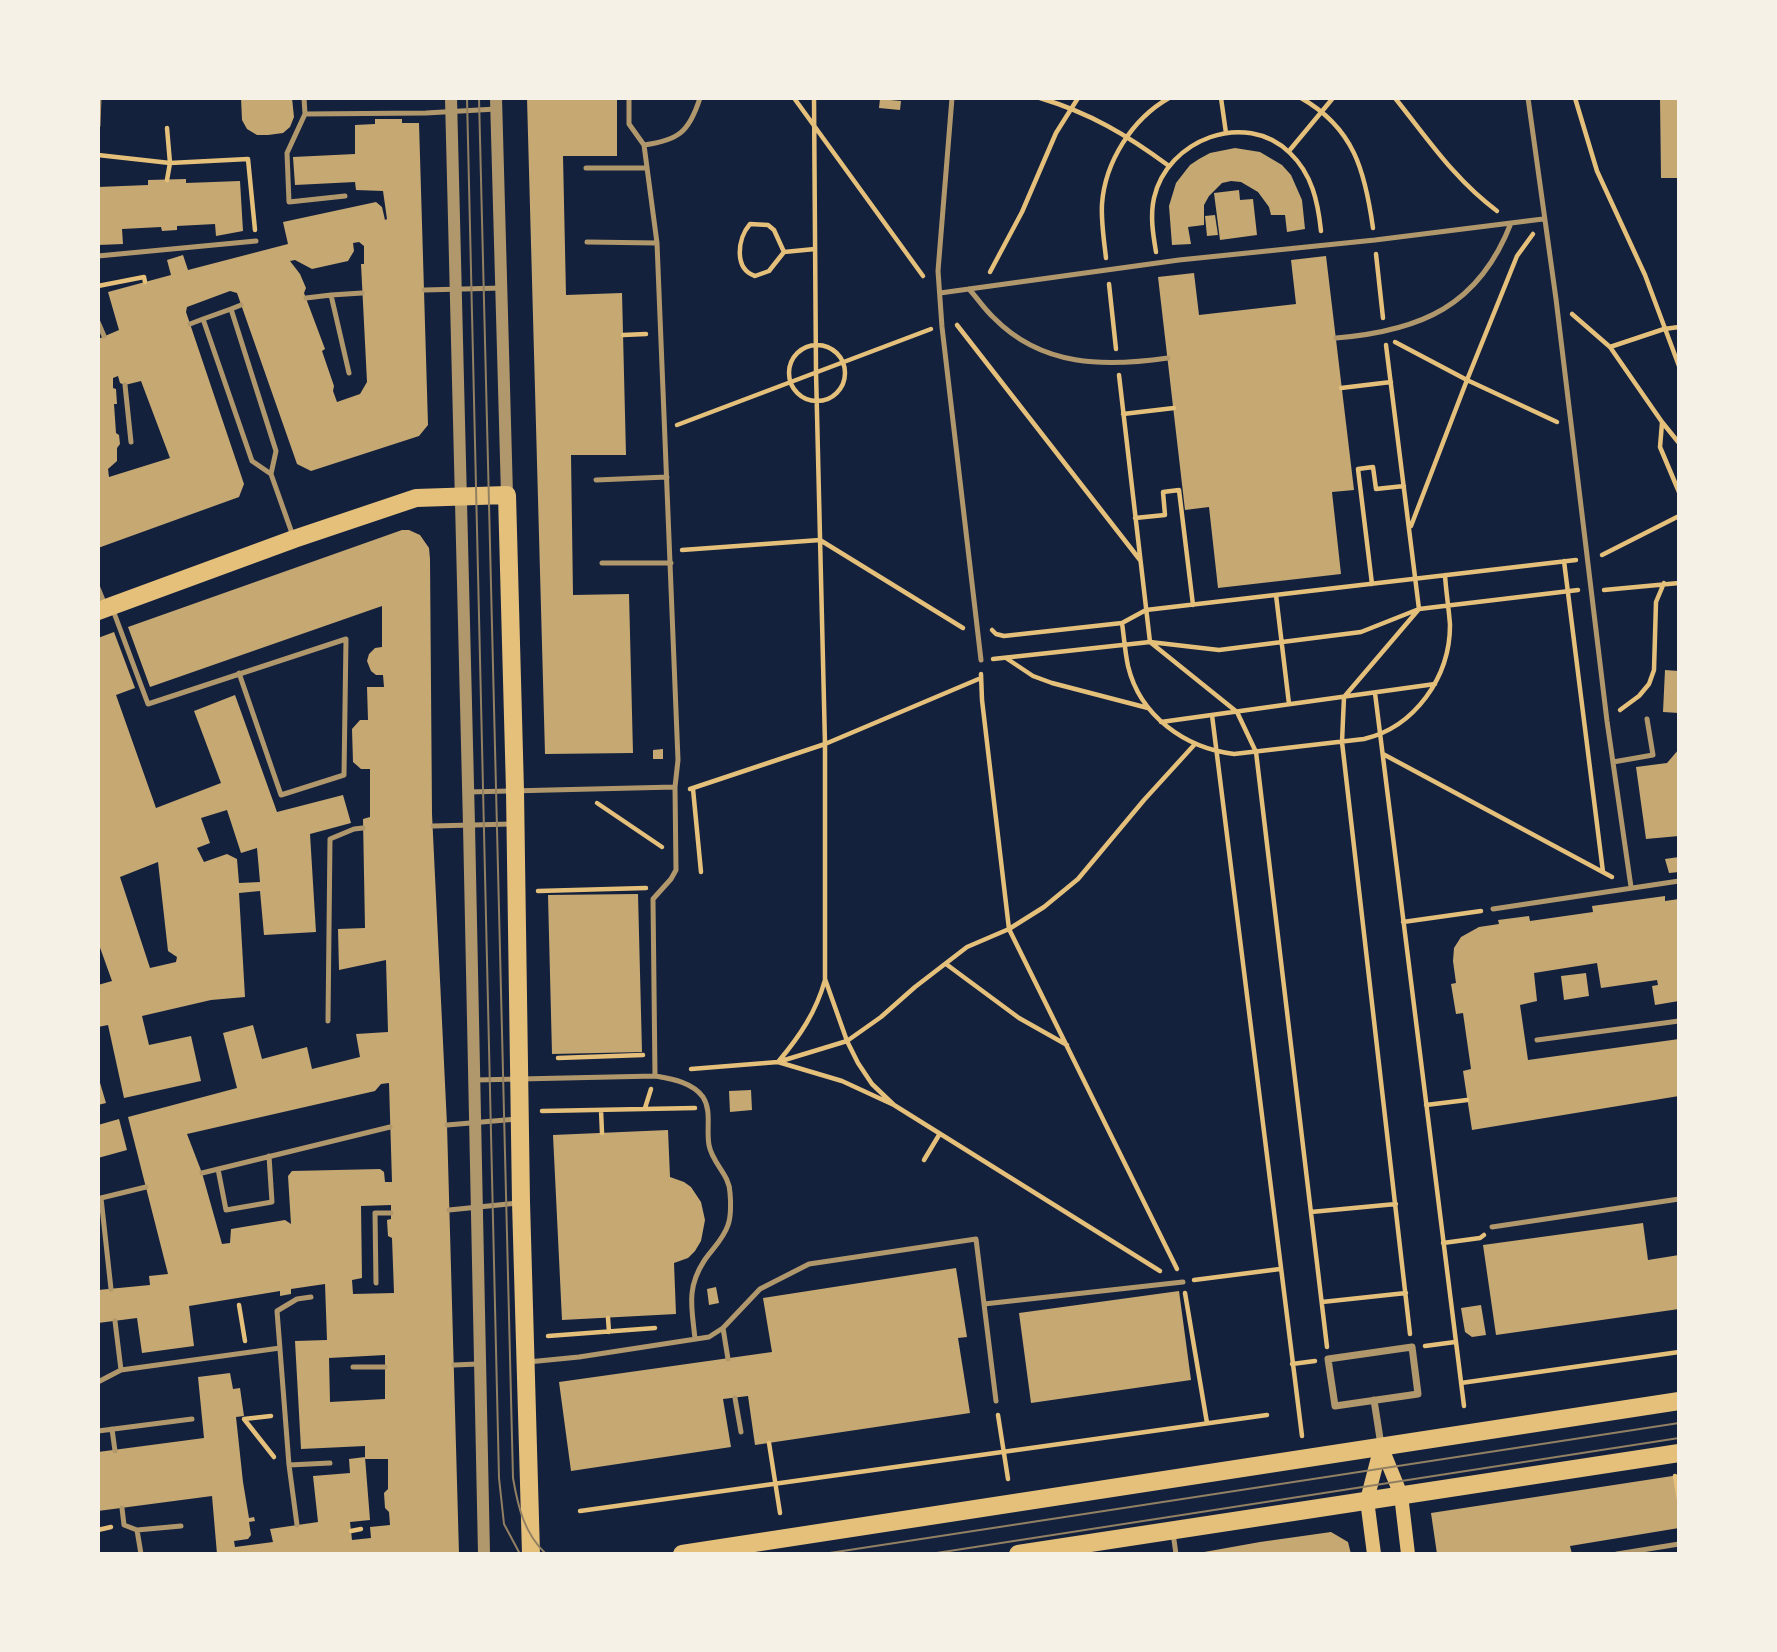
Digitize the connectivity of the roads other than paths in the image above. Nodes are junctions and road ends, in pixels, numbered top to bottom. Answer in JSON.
{"nodes":[{"id":1,"x":99,"y":98,"type":"edge"},
{"id":2,"x":304,"y":98,"type":"edge"},
{"id":3,"x":451,"y":98,"type":"edge"},
{"id":4,"x":629,"y":98,"type":"edge"},
{"id":5,"x":700,"y":98,"type":"edge"},
{"id":6,"x":952,"y":98,"type":"edge"},
{"id":7,"x":1528,"y":98,"type":"edge"},
{"id":8,"x":496,"y":104,"type":"edge"},
{"id":9,"x":451,"y":112,"type":"junction"},
{"id":10,"x":305,"y":114,"type":"junction"},
{"id":11,"x":98,"y":126,"type":"edge"},
{"id":12,"x":644,"y":145,"type":"junction"},
{"id":13,"x":586,"y":168,"type":"dead end"},
{"id":14,"x":647,"y":168,"type":"junction"},
{"id":15,"x":345,"y":196,"type":"dead end"},
{"id":16,"x":1543,"y":219,"type":"junction"},
{"id":17,"x":1511,"y":223,"type":"junction"},
{"id":18,"x":256,"y":241,"type":"road end"},
{"id":19,"x":587,"y":242,"type":"dead end"},
{"id":20,"x":657,"y":243,"type":"junction"},
{"id":21,"x":98,"y":256,"type":"edge"},
{"id":22,"x":502,"y":288,"type":"junction"},
{"id":23,"x":455,"y":289,"type":"junction"},
{"id":24,"x":970,"y":289,"type":"junction"},
{"id":25,"x":424,"y":290,"type":"dead end"},
{"id":26,"x":362,"y":293,"type":"dead end"},
{"id":27,"x":940,"y":293,"type":"junction"},
{"id":28,"x":331,"y":295,"type":"junction"},
{"id":29,"x":306,"y":299,"type":"dead end"},
{"id":30,"x":241,"y":305,"type":"dead end"},
{"id":31,"x":231,"y":309,"type":"junction"},
{"id":32,"x":203,"y":319,"type":"junction"},
{"id":33,"x":98,"y":321,"type":"edge"},
{"id":34,"x":190,"y":324,"type":"dead end"},
{"id":35,"x":104,"y":337,"type":"dead end"},
{"id":36,"x":1336,"y":338,"type":"dead end"},
{"id":37,"x":1168,"y":358,"type":"dead end"},
{"id":38,"x":349,"y":373,"type":"dead end"},
{"id":39,"x":125,"y":385,"type":"dead end"},
{"id":40,"x":131,"y":442,"type":"dead end"},
{"id":41,"x":271,"y":474,"type":"junction"},
{"id":42,"x":667,"y":477,"type":"junction"},
{"id":43,"x":596,"y":480,"type":"dead end"},
{"id":44,"x":507,"y":495,"type":"junction"},
{"id":45,"x":461,"y":496,"type":"junction"},
{"id":46,"x":294,"y":539,"type":"junction"},
{"id":47,"x":602,"y":563,"type":"dead end"},
{"id":48,"x":671,"y":563,"type":"junction"},
{"id":49,"x":98,"y":588,"type":"edge"},
{"id":50,"x":105,"y":609,"type":"edge"},
{"id":51,"x":981,"y":660,"type":"road end"},
{"id":52,"x":239,"y":673,"type":"junction"},
{"id":53,"x":1647,"y":719,"type":"dead end"},
{"id":54,"x":1613,"y":762,"type":"junction"},
{"id":55,"x":675,"y":787,"type":"junction"},
{"id":56,"x":515,"y":791,"type":"junction"},
{"id":57,"x":468,"y":792,"type":"junction"},
{"id":58,"x":516,"y":824,"type":"junction"},
{"id":59,"x":470,"y":825,"type":"junction"},
{"id":60,"x":433,"y":826,"type":"dead end"},
{"id":61,"x":363,"y":828,"type":"dead end"},
{"id":62,"x":1679,"y":881,"type":"edge"},
{"id":63,"x":1631,"y":887,"type":"junction"},
{"id":64,"x":1493,"y":909,"type":"road end"},
{"id":65,"x":328,"y":1021,"type":"dead end"},
{"id":66,"x":1679,"y":1021,"type":"edge"},
{"id":67,"x":1537,"y":1040,"type":"dead end"},
{"id":68,"x":655,"y":1076,"type":"junction"},
{"id":69,"x":520,"y":1077,"type":"junction"},
{"id":70,"x":474,"y":1080,"type":"junction"},
{"id":71,"x":520,"y":1119,"type":"junction"},
{"id":72,"x":475,"y":1123,"type":"junction"},
{"id":73,"x":447,"y":1125,"type":"dead end"},
{"id":74,"x":390,"y":1127,"type":"dead end"},
{"id":75,"x":269,"y":1156,"type":"junction"},
{"id":76,"x":218,"y":1169,"type":"junction"},
{"id":77,"x":202,"y":1173,"type":"dead end"},
{"id":78,"x":146,"y":1187,"type":"dead end"},
{"id":79,"x":1679,"y":1199,"type":"edge"},
{"id":80,"x":521,"y":1202,"type":"junction"},
{"id":81,"x":478,"y":1207,"type":"junction"},
{"id":82,"x":449,"y":1210,"type":"dead end"},
{"id":83,"x":391,"y":1213,"type":"dead end"},
{"id":84,"x":1492,"y":1227,"type":"road end"},
{"id":85,"x":1183,"y":1282,"type":"road end"},
{"id":86,"x":376,"y":1283,"type":"dead end"},
{"id":87,"x":111,"y":1289,"type":"dead end"},
{"id":88,"x":311,"y":1297,"type":"dead end"},
{"id":89,"x":984,"y":1304,"type":"junction"},
{"id":90,"x":115,"y":1321,"type":"dead end"},
{"id":91,"x":723,"y":1328,"type":"junction"},
{"id":92,"x":695,"y":1339,"type":"junction"},
{"id":93,"x":280,"y":1348,"type":"junction"},
{"id":94,"x":728,"y":1359,"type":"dead end"},
{"id":95,"x":527,"y":1362,"type":"junction"},
{"id":96,"x":481,"y":1364,"type":"junction"},
{"id":97,"x":454,"y":1365,"type":"dead end"},
{"id":98,"x":353,"y":1367,"type":"dead end"},
{"id":99,"x":385,"y":1367,"type":"dead end"},
{"id":100,"x":121,"y":1370,"type":"junction"},
{"id":101,"x":98,"y":1382,"type":"edge"},
{"id":102,"x":735,"y":1398,"type":"dead end"},
{"id":103,"x":1374,"y":1400,"type":"junction"},
{"id":104,"x":996,"y":1401,"type":"road end"},
{"id":105,"x":1679,"y":1401,"type":"edge"},
{"id":106,"x":192,"y":1419,"type":"dead end"},
{"id":107,"x":112,"y":1429,"type":"junction"},
{"id":108,"x":98,"y":1431,"type":"edge"},
{"id":109,"x":741,"y":1432,"type":"dead end"},
{"id":110,"x":1381,"y":1446,"type":"junction"},
{"id":111,"x":115,"y":1451,"type":"dead end"},
{"id":112,"x":1679,"y":1453,"type":"edge"},
{"id":113,"x":330,"y":1463,"type":"dead end"},
{"id":114,"x":289,"y":1465,"type":"junction"},
{"id":115,"x":1401,"y":1495,"type":"junction"},
{"id":116,"x":1367,"y":1500,"type":"junction"},
{"id":117,"x":122,"y":1508,"type":"dead end"},
{"id":118,"x":181,"y":1525,"type":"dead end"},
{"id":119,"x":297,"y":1525,"type":"dead end"},
{"id":120,"x":137,"y":1530,"type":"junction"},
{"id":121,"x":1172,"y":1530,"type":"junction"},
{"id":122,"x":1679,"y":1544,"type":"edge"},
{"id":123,"x":141,"y":1554,"type":"edge"},
{"id":124,"x":484,"y":1554,"type":"edge"},
{"id":125,"x":531,"y":1554,"type":"edge"},
{"id":126,"x":682,"y":1554,"type":"edge"},
{"id":127,"x":1018,"y":1554,"type":"edge"},
{"id":128,"x":1175,"y":1554,"type":"edge"},
{"id":129,"x":1374,"y":1554,"type":"edge"},
{"id":130,"x":1408,"y":1554,"type":"edge"},
{"id":131,"x":1617,"y":1554,"type":"edge"}],
"edges":[{"from":1,"to":11,"type":"lane"},
{"from":2,"to":10,"type":"lane"},
{"from":3,"to":9,"type":"street"},
{"from":4,"to":12,"type":"lane"},
{"from":5,"to":12,"type":"lane"},
{"from":6,"to":27,"type":"lane"},
{"from":7,"to":16,"type":"lane"},
{"from":8,"to":9,"type":"lane"},
{"from":8,"to":22,"type":"street"},
{"from":9,"to":10,"type":"lane"},
{"from":9,"to":23,"type":"street"},
{"from":10,"to":15,"type":"lane"},
{"from":12,"to":14,"type":"lane"},
{"from":13,"to":14,"type":"lane"},
{"from":14,"to":20,"type":"lane"},
{"from":16,"to":17,"type":"lane"},
{"from":16,"to":54,"type":"lane"},
{"from":17,"to":24,"type":"lane"},
{"from":17,"to":36,"type":"lane"},
{"from":18,"to":21,"type":"lane"},
{"from":19,"to":20,"type":"lane"},
{"from":20,"to":42,"type":"lane"},
{"from":22,"to":23,"type":"lane"},
{"from":22,"to":44,"type":"street"},
{"from":23,"to":25,"type":"lane"},
{"from":23,"to":45,"type":"street"},
{"from":24,"to":27,"type":"lane"},
{"from":24,"to":37,"type":"lane"},
{"from":26,"to":28,"type":"lane"},
{"from":27,"to":51,"type":"lane"},
{"from":28,"to":29,"type":"lane"},
{"from":28,"to":38,"type":"lane"},
{"from":30,"to":31,"type":"lane"},
{"from":31,"to":32,"type":"lane"},
{"from":31,"to":41,"type":"lane"},
{"from":32,"to":34,"type":"lane"},
{"from":32,"to":41,"type":"lane"},
{"from":33,"to":35,"type":"lane"},
{"from":39,"to":40,"type":"lane"},
{"from":41,"to":46,"type":"lane"},
{"from":42,"to":43,"type":"lane"},
{"from":42,"to":48,"type":"lane"},
{"from":44,"to":45,"type":"main road"},
{"from":44,"to":56,"type":"main road"},
{"from":45,"to":46,"type":"main road"},
{"from":45,"to":57,"type":"street"},
{"from":46,"to":50,"type":"main road"},
{"from":47,"to":48,"type":"lane"},
{"from":48,"to":55,"type":"lane"},
{"from":49,"to":50,"type":"lane"},
{"from":50,"to":52,"type":"lane"},
{"from":52,"to":52,"type":"lane"},
{"from":53,"to":54,"type":"lane"},
{"from":54,"to":63,"type":"lane"},
{"from":55,"to":56,"type":"lane"},
{"from":55,"to":68,"type":"lane"},
{"from":56,"to":57,"type":"lane"},
{"from":56,"to":58,"type":"main road"},
{"from":57,"to":59,"type":"street"},
{"from":58,"to":59,"type":"lane"},
{"from":58,"to":69,"type":"main road"},
{"from":59,"to":60,"type":"lane"},
{"from":59,"to":70,"type":"street"},
{"from":61,"to":65,"type":"lane"},
{"from":62,"to":63,"type":"lane"},
{"from":63,"to":64,"type":"lane"},
{"from":66,"to":67,"type":"lane"},
{"from":68,"to":69,"type":"lane"},
{"from":68,"to":92,"type":"lane"},
{"from":69,"to":70,"type":"lane"},
{"from":69,"to":71,"type":"main road"},
{"from":70,"to":72,"type":"street"},
{"from":71,"to":72,"type":"lane"},
{"from":71,"to":80,"type":"main road"},
{"from":72,"to":73,"type":"lane"},
{"from":72,"to":81,"type":"street"},
{"from":74,"to":75,"type":"lane"},
{"from":75,"to":76,"type":"lane"},
{"from":75,"to":76,"type":"lane"},
{"from":76,"to":77,"type":"lane"},
{"from":78,"to":87,"type":"lane"},
{"from":79,"to":84,"type":"lane"},
{"from":80,"to":81,"type":"lane"},
{"from":80,"to":95,"type":"main road"},
{"from":81,"to":82,"type":"lane"},
{"from":81,"to":96,"type":"street"},
{"from":83,"to":86,"type":"lane"},
{"from":85,"to":89,"type":"lane"},
{"from":88,"to":93,"type":"lane"},
{"from":89,"to":91,"type":"lane"},
{"from":89,"to":104,"type":"lane"},
{"from":90,"to":100,"type":"lane"},
{"from":91,"to":92,"type":"lane"},
{"from":91,"to":94,"type":"lane"},
{"from":92,"to":95,"type":"lane"},
{"from":93,"to":100,"type":"lane"},
{"from":93,"to":114,"type":"lane"},
{"from":95,"to":125,"type":"main road"},
{"from":96,"to":97,"type":"lane"},
{"from":96,"to":124,"type":"street"},
{"from":98,"to":99,"type":"lane"},
{"from":100,"to":101,"type":"lane"},
{"from":102,"to":109,"type":"lane"},
{"from":103,"to":103,"type":"street"},
{"from":103,"to":110,"type":"street"},
{"from":105,"to":110,"type":"main road"},
{"from":106,"to":107,"type":"lane"},
{"from":107,"to":108,"type":"lane"},
{"from":107,"to":111,"type":"lane"},
{"from":110,"to":115,"type":"main road"},
{"from":110,"to":116,"type":"main road"},
{"from":110,"to":126,"type":"main road"},
{"from":112,"to":115,"type":"main road"},
{"from":113,"to":114,"type":"lane"},
{"from":114,"to":119,"type":"lane"},
{"from":115,"to":116,"type":"main road"},
{"from":115,"to":130,"type":"main road"},
{"from":116,"to":121,"type":"main road"},
{"from":116,"to":129,"type":"main road"},
{"from":117,"to":120,"type":"lane"},
{"from":118,"to":120,"type":"lane"},
{"from":120,"to":123,"type":"lane"},
{"from":121,"to":127,"type":"main road"},
{"from":121,"to":128,"type":"lane"},
{"from":122,"to":131,"type":"lane"}]}
